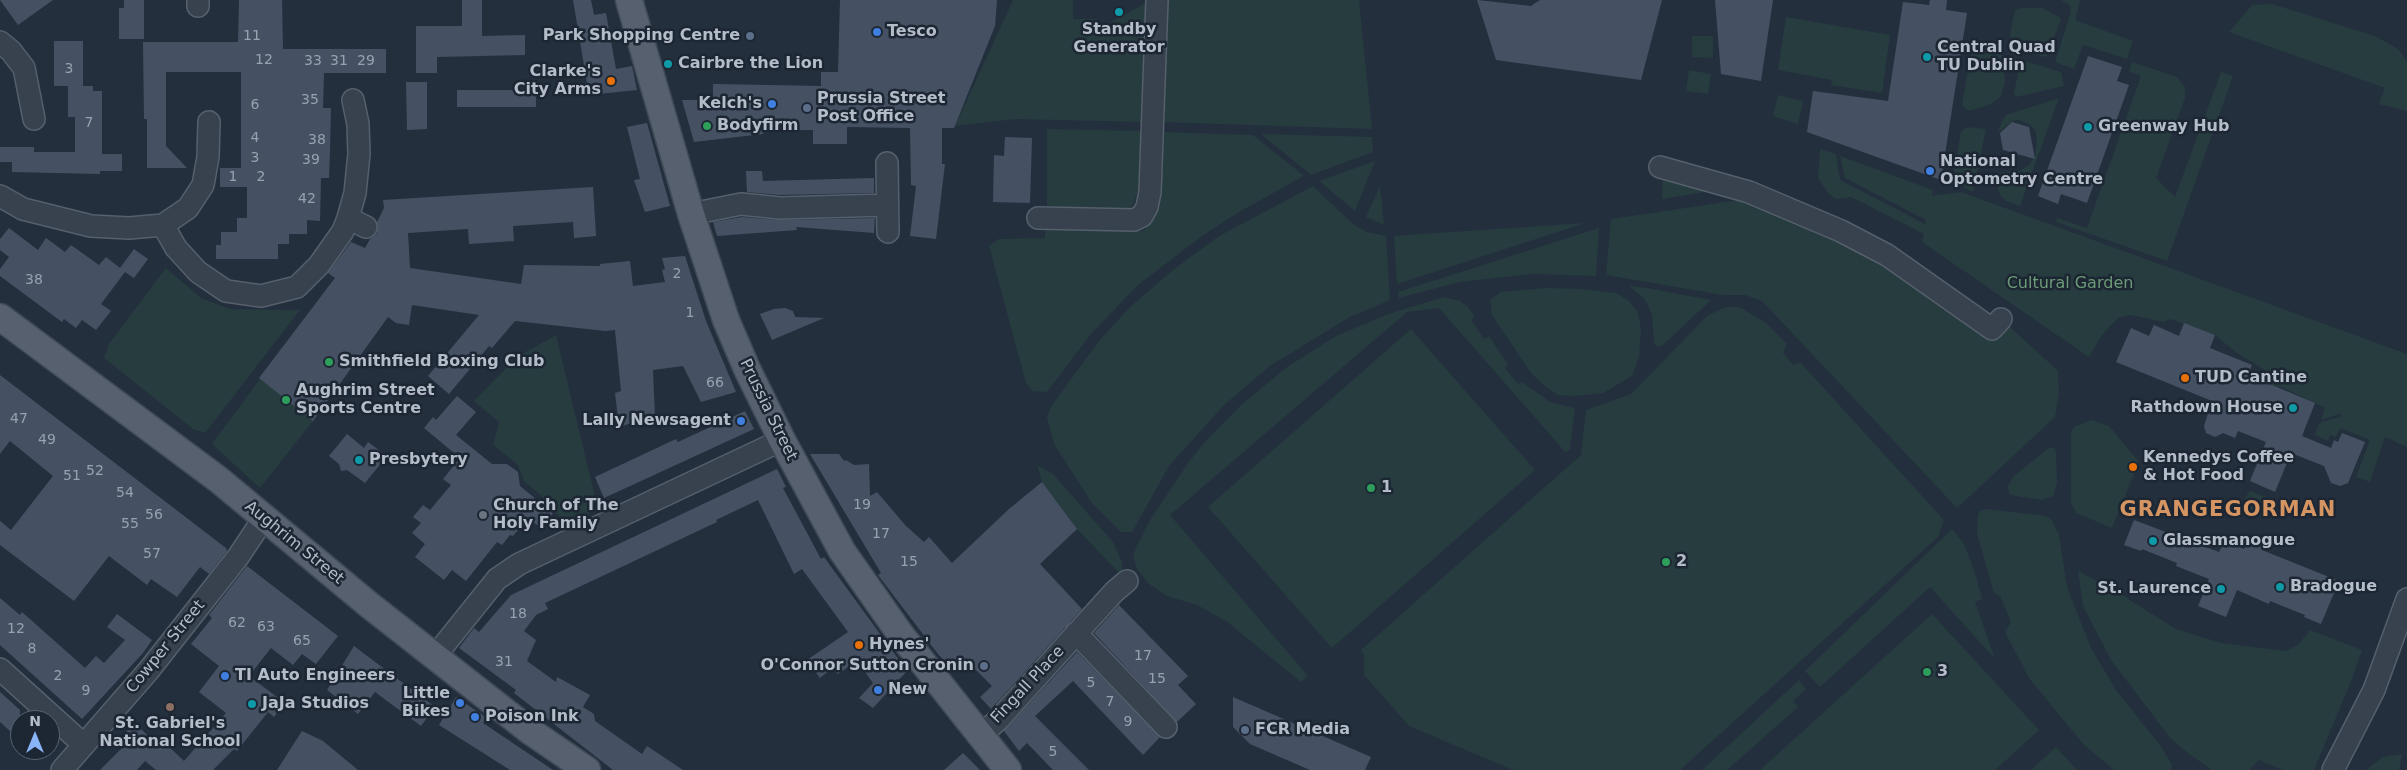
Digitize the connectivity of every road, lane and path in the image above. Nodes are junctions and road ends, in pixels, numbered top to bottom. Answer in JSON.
{"nodes":[{"id":1,"x":629,"y":0,"type":"edge"},
{"id":2,"x":1157,"y":0,"type":"edge"},
{"id":3,"x":0,"y":42,"type":"edge"},
{"id":4,"x":353,"y":100,"type":"dead end"},
{"id":5,"x":34,"y":119,"type":"dead end"},
{"id":6,"x":209,"y":122,"type":"dead end"},
{"id":7,"x":887,"y":163,"type":"dead end"},
{"id":8,"x":1660,"y":167,"type":"dead end"},
{"id":9,"x":0,"y":196,"type":"edge"},
{"id":10,"x":888,"y":206,"type":"junction"},
{"id":11,"x":691,"y":214,"type":"junction"},
{"id":12,"x":1038,"y":218,"type":"dead end"},
{"id":13,"x":163,"y":225,"type":"junction"},
{"id":14,"x":888,"y":232,"type":"dead end"},
{"id":15,"x":0,"y":317,"type":"edge"},
{"id":16,"x":2001,"y":319,"type":"dead end"},
{"id":17,"x":782,"y":440,"type":"junction"},
{"id":18,"x":264,"y":518,"type":"junction"},
{"id":19,"x":1127,"y":581,"type":"dead end"},
{"id":20,"x":2407,"y":599,"type":"edge"},
{"id":21,"x":1076,"y":633,"type":"junction"},
{"id":22,"x":436,"y":655,"type":"junction"},
{"id":23,"x":0,"y":669,"type":"edge"},
{"id":24,"x":1166,"y":727,"type":"dead end"},
{"id":25,"x":980,"y":736,"type":"junction"},
{"id":26,"x":84,"y":746,"type":"junction"},
{"id":27,"x":62,"y":770,"type":"edge"},
{"id":28,"x":587,"y":770,"type":"edge"},
{"id":29,"x":1008,"y":770,"type":"edge"},
{"id":30,"x":2333,"y":770,"type":"edge"}],
"edges":[{"from":1,"to":11,"type":"main road","name":"Prussia Street"},
{"from":2,"to":12,"type":"street"},
{"from":3,"to":5,"type":"street"},
{"from":4,"to":13,"type":"street"},
{"from":6,"to":13,"type":"street"},
{"from":7,"to":10,"type":"street"},
{"from":8,"to":16,"type":"street"},
{"from":9,"to":13,"type":"street"},
{"from":10,"to":11,"type":"street"},
{"from":10,"to":14,"type":"street"},
{"from":11,"to":17,"type":"main road","name":"Prussia Street"},
{"from":15,"to":18,"type":"main road","name":"Aughrim Street"},
{"from":17,"to":22,"type":"street"},
{"from":17,"to":25,"type":"main road","name":"Prussia Street"},
{"from":18,"to":22,"type":"main road","name":"Aughrim Street"},
{"from":18,"to":26,"type":"street","name":"Cowper Street"},
{"from":19,"to":21,"type":"street","name":"Fingall Place"},
{"from":20,"to":30,"type":"street"},
{"from":21,"to":24,"type":"street","name":"Fingall Place"},
{"from":21,"to":25,"type":"street","name":"Fingall Place"},
{"from":22,"to":28,"type":"main road","name":"Aughrim Street"},
{"from":23,"to":26,"type":"street"},
{"from":25,"to":29,"type":"main road","name":"Prussia Street"},
{"from":26,"to":27,"type":"street","name":"Cowper Street"}]}
